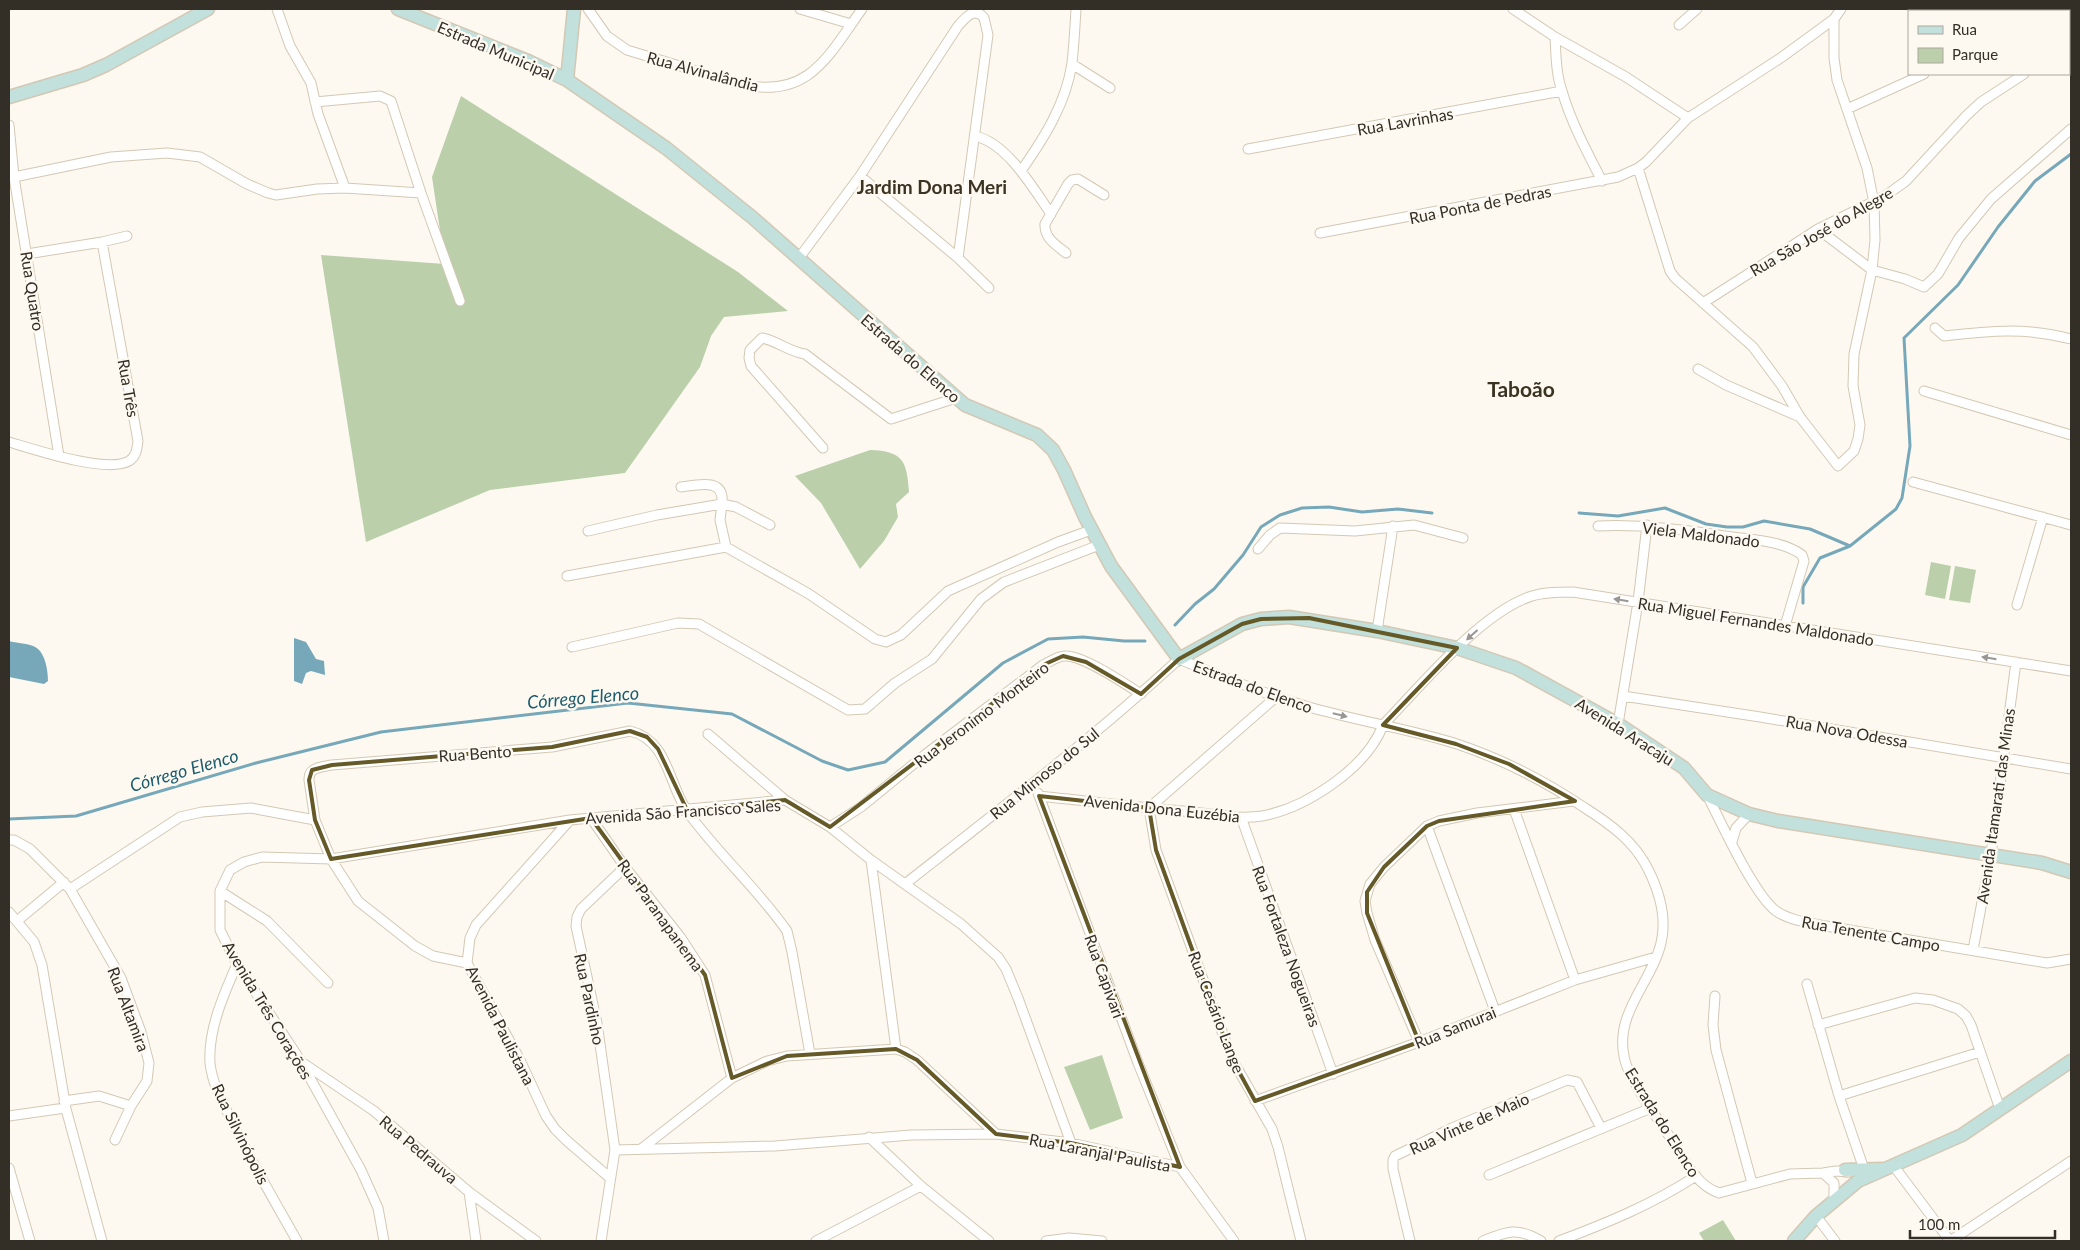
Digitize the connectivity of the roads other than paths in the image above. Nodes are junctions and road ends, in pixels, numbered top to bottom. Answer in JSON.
{"nodes":[{"id":1,"x":208,"y":9,"type":"edge"},
{"id":2,"x":277,"y":9,"type":"edge"},
{"id":3,"x":398,"y":9,"type":"edge"},
{"id":4,"x":574,"y":9,"type":"edge"},
{"id":5,"x":588,"y":9,"type":"edge"},
{"id":6,"x":800,"y":9,"type":"edge"},
{"id":7,"x":862,"y":9,"type":"edge"},
{"id":8,"x":1076,"y":9,"type":"edge"},
{"id":9,"x":1513,"y":9,"type":"edge"},
{"id":10,"x":1697,"y":9,"type":"edge"},
{"id":11,"x":1841,"y":9,"type":"edge"},
{"id":12,"x":1834,"y":19,"type":"junction"},
{"id":13,"x":851,"y":24,"type":"junction"},
{"id":14,"x":1679,"y":25,"type":"dead end"},
{"id":15,"x":1554,"y":37,"type":"junction"},
{"id":16,"x":1072,"y":64,"type":"junction"},
{"id":17,"x":1922,"y":75,"type":"edge"},
{"id":18,"x":2023,"y":75,"type":"edge"},
{"id":19,"x":567,"y":80,"type":"junction"},
{"id":20,"x":1110,"y":88,"type":"dead end"},
{"id":21,"x":1562,"y":91,"type":"junction"},
{"id":22,"x":9,"y":97,"type":"edge"},
{"id":23,"x":316,"y":102,"type":"junction"},
{"id":24,"x":1847,"y":109,"type":"junction"},
{"id":25,"x":1688,"y":118,"type":"junction"},
{"id":26,"x":9,"y":125,"type":"edge"},
{"id":27,"x":2071,"y":129,"type":"edge"},
{"id":28,"x":975,"y":136,"type":"junction"},
{"id":29,"x":1248,"y":149,"type":"dead end"},
{"id":30,"x":1638,"y":168,"type":"junction"},
{"id":31,"x":1021,"y":171,"type":"junction"},
{"id":32,"x":14,"y":176,"type":"junction"},
{"id":33,"x":860,"y":176,"type":"junction"},
{"id":34,"x":1602,"y":181,"type":"junction"},
{"id":35,"x":345,"y":188,"type":"junction"},
{"id":36,"x":421,"y":193,"type":"junction"},
{"id":37,"x":1104,"y":195,"type":"dead end"},
{"id":38,"x":1874,"y":203,"type":"junction"},
{"id":39,"x":1051,"y":214,"type":"junction"},
{"id":40,"x":1818,"y":229,"type":"junction"},
{"id":41,"x":1320,"y":234,"type":"dead end"},
{"id":42,"x":127,"y":236,"type":"dead end"},
{"id":43,"x":102,"y":242,"type":"junction"},
{"id":44,"x":1066,"y":253,"type":"dead end"},
{"id":45,"x":27,"y":254,"type":"junction"},
{"id":46,"x":799,"y":258,"type":"junction"},
{"id":47,"x":958,"y":258,"type":"junction"},
{"id":48,"x":1872,"y":270,"type":"junction"},
{"id":49,"x":989,"y":288,"type":"dead end"},
{"id":50,"x":460,"y":301,"type":"dead end"},
{"id":51,"x":1703,"y":303,"type":"junction"},
{"id":52,"x":1935,"y":328,"type":"dead end"},
{"id":53,"x":2071,"y":339,"type":"edge"},
{"id":54,"x":1698,"y":370,"type":"dead end"},
{"id":55,"x":1924,"y":391,"type":"dead end"},
{"id":56,"x":956,"y":398,"type":"junction"},
{"id":57,"x":1800,"y":417,"type":"junction"},
{"id":58,"x":2071,"y":435,"type":"edge"},
{"id":59,"x":9,"y":442,"type":"edge"},
{"id":60,"x":823,"y":448,"type":"dead end"},
{"id":61,"x":59,"y":456,"type":"junction"},
{"id":62,"x":1913,"y":482,"type":"dead end"},
{"id":63,"x":680,"y":488,"type":"dead end"},
{"id":64,"x":722,"y":504,"type":"junction"},
{"id":65,"x":2043,"y":517,"type":"junction"},
{"id":66,"x":770,"y":525,"type":"dead end"},
{"id":67,"x":1647,"y":525,"type":"junction"},
{"id":68,"x":2071,"y":525,"type":"edge"},
{"id":69,"x":1393,"y":526,"type":"junction"},
{"id":70,"x":1598,"y":526,"type":"dead end"},
{"id":71,"x":1092,"y":530,"type":"junction"},
{"id":72,"x":588,"y":532,"type":"dead end"},
{"id":73,"x":1463,"y":538,"type":"dead end"},
{"id":74,"x":1100,"y":545,"type":"junction"},
{"id":75,"x":726,"y":547,"type":"junction"},
{"id":76,"x":1258,"y":549,"type":"dead end"},
{"id":77,"x":567,"y":576,"type":"dead end"},
{"id":78,"x":1638,"y":602,"type":"junction"},
{"id":79,"x":2017,"y":605,"type":"dead end"},
{"id":80,"x":1785,"y":626,"type":"junction"},
{"id":81,"x":1376,"y":631,"type":"junction"},
{"id":82,"x":572,"y":647,"type":"dead end"},
{"id":83,"x":1458,"y":648,"type":"junction"},
{"id":84,"x":1179,"y":658,"type":"junction"},
{"id":85,"x":2016,"y":662,"type":"junction"},
{"id":86,"x":2071,"y":671,"type":"edge"},
{"id":87,"x":1141,"y":694,"type":"junction"},
{"id":88,"x":1622,"y":696,"type":"junction"},
{"id":89,"x":1276,"y":697,"type":"junction"},
{"id":90,"x":1618,"y":724,"type":"junction"},
{"id":91,"x":1382,"y":725,"type":"junction"},
{"id":92,"x":708,"y":734,"type":"dead end"},
{"id":93,"x":2003,"y":758,"type":"junction"},
{"id":94,"x":2071,"y":769,"type":"edge"},
{"id":95,"x":1034,"y":783,"type":"junction"},
{"id":96,"x":1707,"y":795,"type":"junction"},
{"id":97,"x":1039,"y":796,"type":"junction"},
{"id":98,"x":785,"y":800,"type":"junction"},
{"id":99,"x":1574,"y":801,"type":"junction"},
{"id":100,"x":1149,"y":808,"type":"junction"},
{"id":101,"x":1514,"y":809,"type":"junction"},
{"id":102,"x":687,"y":810,"type":"junction"},
{"id":103,"x":1748,"y":814,"type":"junction"},
{"id":104,"x":1241,"y":817,"type":"junction"},
{"id":105,"x":591,"y":818,"type":"junction"},
{"id":106,"x":315,"y":820,"type":"junction"},
{"id":107,"x":570,"y":820,"type":"junction"},
{"id":108,"x":1427,"y":826,"type":"junction"},
{"id":109,"x":830,"y":827,"type":"junction"},
{"id":110,"x":9,"y":840,"type":"edge"},
{"id":111,"x":1732,"y":842,"type":"junction"},
{"id":112,"x":1991,"y":854,"type":"junction"},
{"id":113,"x":331,"y":859,"type":"junction"},
{"id":114,"x":871,"y":860,"type":"junction"},
{"id":115,"x":625,"y":866,"type":"junction"},
{"id":116,"x":2071,"y":872,"type":"edge"},
{"id":117,"x":905,"y":884,"type":"junction"},
{"id":118,"x":67,"y":885,"type":"junction"},
{"id":119,"x":220,"y":891,"type":"junction"},
{"id":120,"x":9,"y":912,"type":"edge"},
{"id":121,"x":17,"y":921,"type":"junction"},
{"id":122,"x":1973,"y":950,"type":"junction"},
{"id":123,"x":1656,"y":957,"type":"junction"},
{"id":124,"x":2071,"y":959,"type":"edge"},
{"id":125,"x":467,"y":963,"type":"junction"},
{"id":126,"x":237,"y":964,"type":"junction"},
{"id":127,"x":1575,"y":980,"type":"junction"},
{"id":128,"x":328,"y":983,"type":"dead end"},
{"id":129,"x":1806,"y":984,"type":"dead end"},
{"id":130,"x":1715,"y":996,"type":"dead end"},
{"id":131,"x":1495,"y":1011,"type":"junction"},
{"id":132,"x":1818,"y":1025,"type":"junction"},
{"id":133,"x":1419,"y":1042,"type":"junction"},
{"id":134,"x":896,"y":1049,"type":"junction"},
{"id":135,"x":1980,"y":1052,"type":"junction"},
{"id":136,"x":810,"y":1054,"type":"junction"},
{"id":137,"x":300,"y":1060,"type":"junction"},
{"id":138,"x":2071,"y":1061,"type":"edge"},
{"id":139,"x":1333,"y":1074,"type":"junction"},
{"id":140,"x":732,"y":1078,"type":"junction"},
{"id":141,"x":1839,"y":1096,"type":"junction"},
{"id":142,"x":1256,"y":1101,"type":"junction"},
{"id":143,"x":65,"y":1105,"type":"junction"},
{"id":144,"x":131,"y":1106,"type":"junction"},
{"id":145,"x":1651,"y":1108,"type":"junction"},
{"id":146,"x":2000,"y":1109,"type":"junction"},
{"id":147,"x":9,"y":1116,"type":"edge"},
{"id":148,"x":1601,"y":1128,"type":"junction"},
{"id":149,"x":996,"y":1134,"type":"junction"},
{"id":150,"x":869,"y":1137,"type":"junction"},
{"id":151,"x":115,"y":1140,"type":"dead end"},
{"id":152,"x":1071,"y":1143,"type":"junction"},
{"id":153,"x":641,"y":1149,"type":"junction"},
{"id":154,"x":615,"y":1150,"type":"junction"},
{"id":155,"x":2071,"y":1161,"type":"edge"},
{"id":156,"x":1180,"y":1167,"type":"junction"},
{"id":157,"x":1889,"y":1167,"type":"junction"},
{"id":158,"x":9,"y":1168,"type":"edge"},
{"id":159,"x":1845,"y":1170,"type":"joint"},
{"id":160,"x":1823,"y":1173,"type":"junction"},
{"id":161,"x":1489,"y":1175,"type":"dead end"},
{"id":162,"x":1696,"y":1176,"type":"junction"},
{"id":163,"x":1862,"y":1176,"type":"junction"},
{"id":164,"x":610,"y":1178,"type":"junction"},
{"id":165,"x":1752,"y":1184,"type":"junction"},
{"id":166,"x":921,"y":1186,"type":"junction"},
{"id":167,"x":469,"y":1192,"type":"junction"},
{"id":168,"x":1834,"y":1200,"type":"junction"},
{"id":169,"x":1816,"y":1216,"type":"junction"},
{"id":170,"x":30,"y":1241,"type":"edge"},
{"id":171,"x":102,"y":1241,"type":"edge"},
{"id":172,"x":298,"y":1241,"type":"edge"},
{"id":173,"x":384,"y":1241,"type":"edge"},
{"id":174,"x":476,"y":1241,"type":"edge"},
{"id":175,"x":536,"y":1241,"type":"edge"},
{"id":176,"x":601,"y":1241,"type":"edge"},
{"id":177,"x":816,"y":1241,"type":"edge"},
{"id":178,"x":989,"y":1241,"type":"edge"},
{"id":179,"x":1046,"y":1241,"type":"edge"},
{"id":180,"x":1102,"y":1241,"type":"edge"},
{"id":181,"x":1234,"y":1241,"type":"edge"},
{"id":182,"x":1301,"y":1241,"type":"edge"},
{"id":183,"x":1410,"y":1241,"type":"edge"},
{"id":184,"x":1482,"y":1241,"type":"edge"},
{"id":185,"x":1541,"y":1241,"type":"edge"},
{"id":186,"x":1559,"y":1241,"type":"edge"},
{"id":187,"x":1794,"y":1241,"type":"edge"},
{"id":188,"x":1835,"y":1241,"type":"edge"},
{"id":189,"x":1950,"y":1241,"type":"edge"}],
"edges":[{"from":1,"to":22,"type":"street"},
{"from":2,"to":23,"type":"street"},
{"from":3,"to":19,"type":"street","name":"Estrada Municipal"},
{"from":4,"to":19,"type":"street"},
{"from":5,"to":13,"type":"street","name":"Rua Alvinalândia"},
{"from":6,"to":13,"type":"street"},
{"from":7,"to":13,"type":"street","name":"Rua Alvinalândia"},
{"from":8,"to":16,"type":"street"},
{"from":9,"to":15,"type":"street"},
{"from":10,"to":14,"type":"street"},
{"from":11,"to":12,"type":"street"},
{"from":12,"to":24,"type":"street"},
{"from":12,"to":25,"type":"street"},
{"from":15,"to":21,"type":"street"},
{"from":15,"to":25,"type":"street"},
{"from":16,"to":20,"type":"street"},
{"from":16,"to":31,"type":"street"},
{"from":17,"to":24,"type":"street"},
{"from":18,"to":38,"type":"street","name":"Rua São José do Alegre"},
{"from":19,"to":46,"type":"street","name":"Estrada do Elenco"},
{"from":21,"to":29,"type":"street","name":"Rua Lavrinhas"},
{"from":21,"to":34,"type":"street"},
{"from":23,"to":35,"type":"street"},
{"from":23,"to":36,"type":"street"},
{"from":24,"to":38,"type":"street"},
{"from":25,"to":30,"type":"street"},
{"from":26,"to":32,"type":"street","name":"Rua Quatro"},
{"from":27,"to":48,"type":"street"},
{"from":28,"to":31,"type":"street"},
{"from":28,"to":33,"type":"street"},
{"from":28,"to":47,"type":"street"},
{"from":30,"to":34,"type":"street","name":"Rua Ponta de Pedras"},
{"from":30,"to":51,"type":"street"},
{"from":31,"to":39,"type":"street"},
{"from":32,"to":35,"type":"street"},
{"from":32,"to":45,"type":"street","name":"Rua Quatro"},
{"from":33,"to":46,"type":"street"},
{"from":33,"to":47,"type":"street"},
{"from":34,"to":41,"type":"street","name":"Rua Ponta de Pedras"},
{"from":35,"to":36,"type":"street"},
{"from":36,"to":50,"type":"street"},
{"from":37,"to":39,"type":"street"},
{"from":38,"to":40,"type":"street","name":"Rua São José do Alegre"},
{"from":38,"to":48,"type":"street"},
{"from":39,"to":44,"type":"street"},
{"from":40,"to":48,"type":"street"},
{"from":40,"to":51,"type":"street","name":"Rua São José do Alegre"},
{"from":42,"to":43,"type":"street"},
{"from":43,"to":45,"type":"street"},
{"from":43,"to":61,"type":"street","name":"Rua Três"},
{"from":45,"to":61,"type":"street","name":"Rua Quatro"},
{"from":46,"to":56,"type":"street","name":"Estrada do Elenco"},
{"from":47,"to":49,"type":"street"},
{"from":48,"to":57,"type":"street"},
{"from":51,"to":57,"type":"street"},
{"from":52,"to":53,"type":"street"},
{"from":54,"to":57,"type":"street"},
{"from":55,"to":58,"type":"street"},
{"from":56,"to":60,"type":"street"},
{"from":56,"to":71,"type":"street","name":"Estrada do Elenco"},
{"from":59,"to":61,"type":"street","name":"Rua Três"},
{"from":62,"to":65,"type":"street"},
{"from":63,"to":64,"type":"street"},
{"from":64,"to":66,"type":"street"},
{"from":64,"to":72,"type":"street"},
{"from":64,"to":75,"type":"street"},
{"from":65,"to":68,"type":"street"},
{"from":65,"to":79,"type":"street"},
{"from":67,"to":70,"type":"street","name":"Viela Maldonado"},
{"from":67,"to":78,"type":"street"},
{"from":67,"to":80,"type":"street","name":"Viela Maldonado"},
{"from":69,"to":73,"type":"street"},
{"from":69,"to":76,"type":"street"},
{"from":69,"to":81,"type":"street"},
{"from":71,"to":74,"type":"street","name":"Estrada do Elenco"},
{"from":71,"to":75,"type":"street"},
{"from":74,"to":82,"type":"street"},
{"from":74,"to":84,"type":"street","name":"Estrada do Elenco"},
{"from":75,"to":77,"type":"street"},
{"from":78,"to":80,"type":"street","name":"Rua Miguel Fernandes Maldonado"},
{"from":78,"to":83,"type":"street","name":"Rua Miguel Fernandes Maldonado","one_way":true},
{"from":78,"to":88,"type":"street"},
{"from":85,"to":80,"type":"street","name":"Rua Miguel Fernandes Maldonado","one_way":true},
{"from":81,"to":83,"type":"street","name":"Avenida Aracaju"},
{"from":81,"to":84,"type":"street","name":"Avenida Aracaju"},
{"from":83,"to":90,"type":"street","name":"Avenida Aracaju"},
{"from":83,"to":91,"type":"street","name":"Avenida Dona Euzébia"},
{"from":84,"to":87,"type":"street","name":"Rua Mimoso do Sul"},
{"from":84,"to":89,"type":"street","name":"Estrada do Elenco"},
{"from":85,"to":86,"type":"street","name":"Rua Miguel Fernandes Maldonado"},
{"from":85,"to":93,"type":"street","name":"Avenida Itamarati das Minas"},
{"from":87,"to":95,"type":"street","name":"Rua Mimoso do Sul"},
{"from":87,"to":109,"type":"street","name":"Rua Jeronimo Monteiro"},
{"from":88,"to":90,"type":"street"},
{"from":88,"to":93,"type":"street","name":"Rua Nova Odessa"},
{"from":89,"to":91,"type":"street","name":"Estrada do Elenco","one_way":true},
{"from":89,"to":100,"type":"street"},
{"from":90,"to":96,"type":"street","name":"Avenida Aracaju"},
{"from":91,"to":99,"type":"street","name":"Estrada do Elenco"},
{"from":91,"to":104,"type":"street","name":"Avenida Dona Euzébia"},
{"from":92,"to":98,"type":"street"},
{"from":93,"to":94,"type":"street","name":"Rua Nova Odessa"},
{"from":93,"to":112,"type":"street","name":"Avenida Itamarati das Minas"},
{"from":95,"to":97,"type":"street","name":"Rua Capivari"},
{"from":95,"to":117,"type":"street","name":"Rua Mimoso do Sul"},
{"from":96,"to":103,"type":"street","name":"Avenida Aracaju"},
{"from":96,"to":111,"type":"street","name":"Rua Tenente Campo"},
{"from":97,"to":100,"type":"street","name":"Avenida Dona Euzébia"},
{"from":97,"to":156,"type":"street","name":"Rua Capivari"},
{"from":98,"to":102,"type":"street","name":"Avenida São Francisco Sales"},
{"from":98,"to":109,"type":"street","name":"Avenida São Francisco Sales"},
{"from":99,"to":101,"type":"street"},
{"from":99,"to":123,"type":"street","name":"Estrada do Elenco"},
{"from":100,"to":104,"type":"street","name":"Avenida Dona Euzébia"},
{"from":100,"to":142,"type":"street","name":"Rua Cesário Lange"},
{"from":101,"to":108,"type":"street"},
{"from":101,"to":127,"type":"street"},
{"from":102,"to":105,"type":"street","name":"Avenida São Francisco Sales"},
{"from":102,"to":106,"type":"street","name":"Rua Bento"},
{"from":102,"to":136,"type":"street"},
{"from":103,"to":111,"type":"street"},
{"from":103,"to":112,"type":"street","name":"Avenida Aracaju"},
{"from":104,"to":139,"type":"street","name":"Rua Fortaleza Nogueiras"},
{"from":105,"to":107,"type":"street","name":"Avenida São Francisco Sales"},
{"from":105,"to":115,"type":"street","name":"Rua Paranapanema"},
{"from":106,"to":113,"type":"street","name":"Rua Bento"},
{"from":106,"to":118,"type":"street"},
{"from":107,"to":113,"type":"street","name":"Avenida São Francisco Sales"},
{"from":107,"to":125,"type":"street","name":"Avenida Paulistana"},
{"from":108,"to":131,"type":"street"},
{"from":108,"to":133,"type":"street"},
{"from":109,"to":114,"type":"street","name":"Avenida São Francisco Sales"},
{"from":110,"to":118,"type":"street","name":"Rua Altamira"},
{"from":111,"to":122,"type":"street","name":"Rua Tenente Campo"},
{"from":112,"to":116,"type":"street","name":"Avenida Aracaju"},
{"from":112,"to":122,"type":"street","name":"Avenida Itamarati das Minas"},
{"from":113,"to":119,"type":"street","name":"Avenida Três Corações"},
{"from":113,"to":125,"type":"street","name":"Rua Bento"},
{"from":114,"to":117,"type":"street","name":"Avenida São Francisco Sales"},
{"from":114,"to":134,"type":"street"},
{"from":115,"to":140,"type":"street","name":"Rua Paranapanema"},
{"from":115,"to":154,"type":"street","name":"Rua Pardinho"},
{"from":117,"to":152,"type":"street","name":"Avenida São Francisco Sales"},
{"from":118,"to":121,"type":"street"},
{"from":118,"to":144,"type":"street","name":"Rua Altamira"},
{"from":119,"to":126,"type":"street","name":"Avenida Três Corações"},
{"from":119,"to":128,"type":"street"},
{"from":120,"to":121,"type":"street"},
{"from":121,"to":143,"type":"street"},
{"from":122,"to":124,"type":"street","name":"Rua Tenente Campo"},
{"from":123,"to":127,"type":"street","name":"Rua Samurai"},
{"from":123,"to":145,"type":"street","name":"Estrada do Elenco"},
{"from":125,"to":164,"type":"street","name":"Avenida Paulistana"},
{"from":126,"to":137,"type":"street","name":"Avenida Três Corações"},
{"from":126,"to":172,"type":"street","name":"Rua Silvinópolis"},
{"from":127,"to":131,"type":"street","name":"Rua Samurai"},
{"from":129,"to":132,"type":"street"},
{"from":130,"to":165,"type":"street"},
{"from":131,"to":133,"type":"street","name":"Rua Samurai"},
{"from":132,"to":135,"type":"street"},
{"from":132,"to":141,"type":"street"},
{"from":133,"to":139,"type":"street","name":"Rua Samurai"},
{"from":134,"to":136,"type":"street"},
{"from":134,"to":149,"type":"street"},
{"from":135,"to":141,"type":"street"},
{"from":135,"to":146,"type":"street"},
{"from":136,"to":140,"type":"street"},
{"from":137,"to":167,"type":"street","name":"Rua Pedrauva"},
{"from":137,"to":173,"type":"street","name":"Avenida Três Corações"},
{"from":138,"to":146,"type":"street"},
{"from":139,"to":142,"type":"street","name":"Rua Samurai"},
{"from":140,"to":153,"type":"street"},
{"from":141,"to":163,"type":"street"},
{"from":142,"to":182,"type":"street","name":"Rua Cesário Lange"},
{"from":143,"to":144,"type":"street"},
{"from":143,"to":147,"type":"street"},
{"from":143,"to":171,"type":"street"},
{"from":144,"to":151,"type":"street","name":"Rua Altamira"},
{"from":145,"to":148,"type":"street"},
{"from":145,"to":162,"type":"street","name":"Estrada do Elenco"},
{"from":146,"to":157,"type":"street"},
{"from":148,"to":161,"type":"street"},
{"from":148,"to":183,"type":"street","name":"Rua Vinte de Maio"},
{"from":149,"to":150,"type":"street","name":"Rua Laranjal Paulista"},
{"from":149,"to":152,"type":"street","name":"Rua Laranjal Paulista"},
{"from":150,"to":153,"type":"street","name":"Rua Laranjal Paulista"},
{"from":150,"to":166,"type":"street"},
{"from":152,"to":156,"type":"street","name":"Rua Laranjal Paulista"},
{"from":153,"to":154,"type":"street","name":"Rua Laranjal Paulista"},
{"from":154,"to":164,"type":"street","name":"Rua Pardinho"},
{"from":155,"to":189,"type":"street"},
{"from":156,"to":181,"type":"street","name":"Rua Laranjal Paulista"},
{"from":157,"to":163,"type":"street"},
{"from":157,"to":189,"type":"street"},
{"from":158,"to":170,"type":"street"},
{"from":159,"to":160,"type":"street","name":"Estrada do Elenco"},
{"from":159,"to":163,"type":"street"},
{"from":160,"to":165,"type":"street","name":"Estrada do Elenco"},
{"from":160,"to":168,"type":"street"},
{"from":162,"to":165,"type":"street","name":"Estrada do Elenco"},
{"from":162,"to":186,"type":"street"},
{"from":163,"to":168,"type":"street"},
{"from":164,"to":176,"type":"street","name":"Rua Pardinho"},
{"from":166,"to":177,"type":"street"},
{"from":166,"to":178,"type":"street"},
{"from":167,"to":174,"type":"street"},
{"from":167,"to":175,"type":"street","name":"Rua Pedrauva"},
{"from":168,"to":169,"type":"street"},
{"from":169,"to":187,"type":"street"},
{"from":169,"to":188,"type":"street"},
{"from":179,"to":180,"type":"street"},
{"from":184,"to":185,"type":"street"}]}
